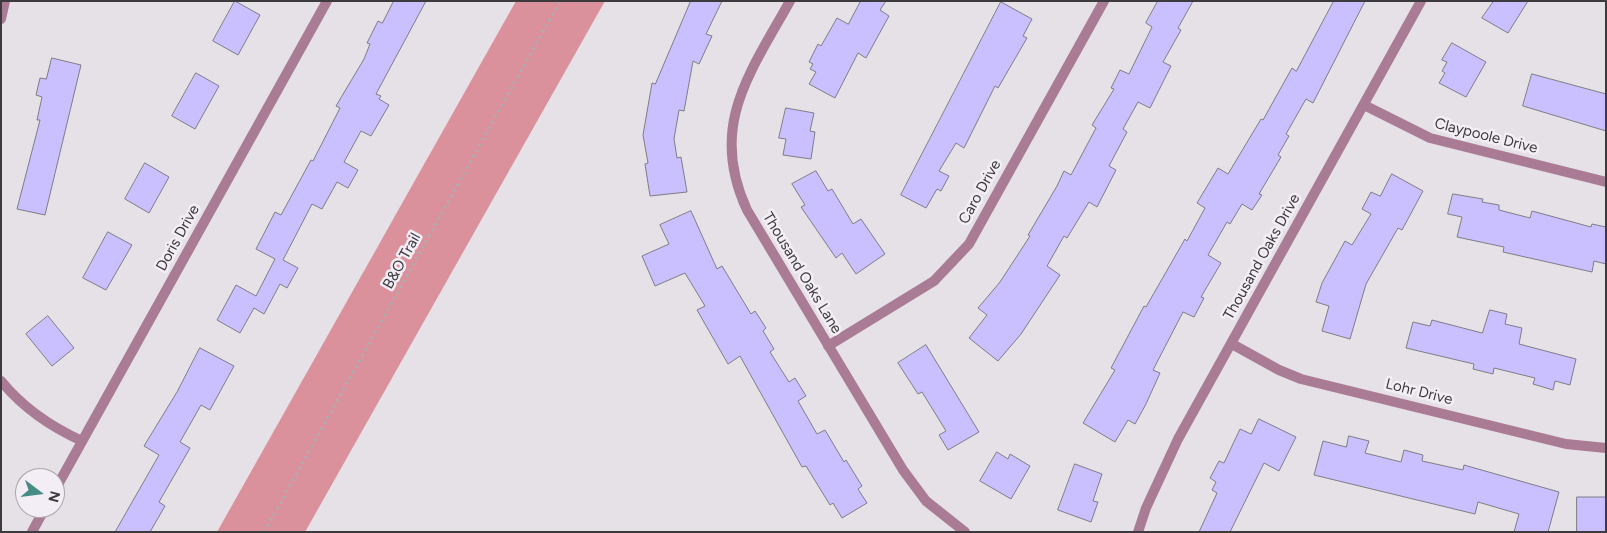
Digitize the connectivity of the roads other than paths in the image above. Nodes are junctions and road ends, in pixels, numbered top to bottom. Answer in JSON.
{"nodes":[{"id":1,"x":5,"y":1,"type":"edge"},
{"id":2,"x":328,"y":1,"type":"edge"},
{"id":3,"x":790,"y":1,"type":"edge"},
{"id":4,"x":1104,"y":1,"type":"edge"},
{"id":5,"x":1421,"y":1,"type":"edge"},
{"id":6,"x":1,"y":19,"type":"edge"},
{"id":7,"x":1364,"y":104,"type":"junction"},
{"id":8,"x":1606,"y":182,"type":"edge"},
{"id":9,"x":1232,"y":344,"type":"junction"},
{"id":10,"x":828,"y":346,"type":"junction"},
{"id":11,"x":1,"y":381,"type":"edge"},
{"id":12,"x":82,"y":441,"type":"junction"},
{"id":13,"x":1606,"y":448,"type":"edge"},
{"id":14,"x":65,"y":472,"type":"edge"},
{"id":15,"x":40,"y":518,"type":"edge"},
{"id":16,"x":32,"y":532,"type":"edge"},
{"id":17,"x":964,"y":532,"type":"edge"},
{"id":18,"x":1138,"y":532,"type":"edge"}],
"edges":[{"from":1,"to":6,"type":"street"},
{"from":2,"to":12,"type":"street","name":"Doris Drive"},
{"from":3,"to":10,"type":"street","name":"Thousand Oaks Lane"},
{"from":4,"to":10,"type":"street","name":"Caro Drive"},
{"from":5,"to":7,"type":"street","name":"Thousand Oaks Drive"},
{"from":7,"to":8,"type":"street","name":"Claypoole Drive"},
{"from":7,"to":9,"type":"street","name":"Thousand Oaks Drive"},
{"from":9,"to":13,"type":"street","name":"Lohr Drive"},
{"from":9,"to":18,"type":"street","name":"Thousand Oaks Drive"},
{"from":10,"to":17,"type":"street","name":"Thousand Oaks Lane"},
{"from":11,"to":12,"type":"street"},
{"from":12,"to":14,"type":"street","name":"Doris Drive"},
{"from":15,"to":16,"type":"street"}]}
